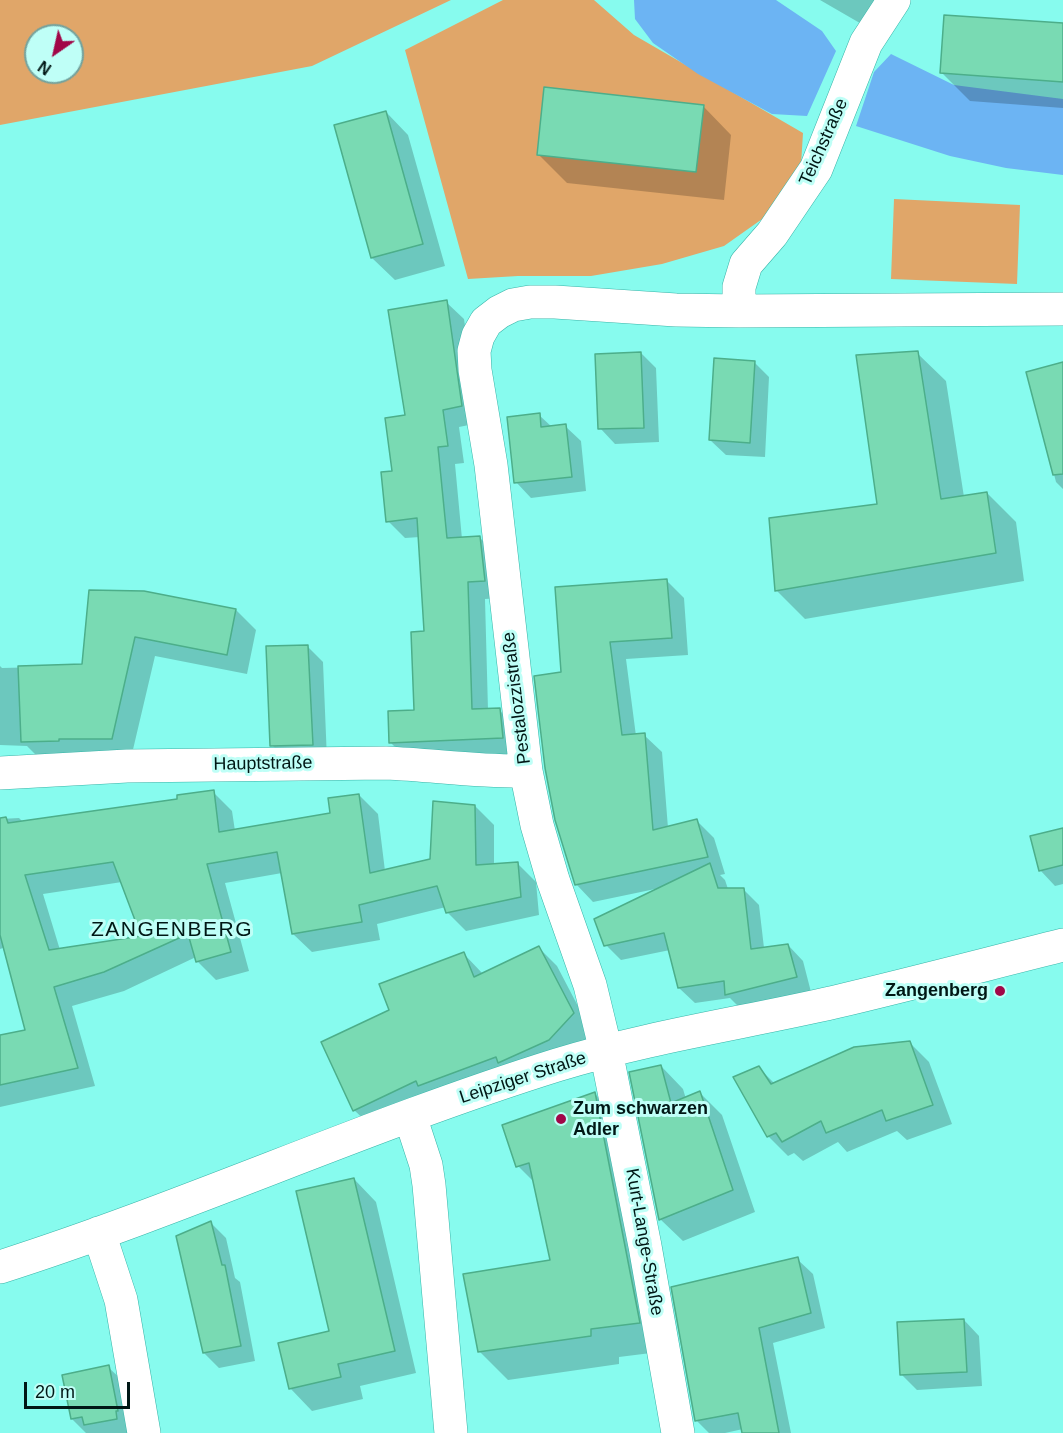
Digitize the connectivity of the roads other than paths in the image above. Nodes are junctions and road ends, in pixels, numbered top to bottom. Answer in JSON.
{"nodes":[{"id":1,"x":894,"y":0,"type":"edge"},
{"id":2,"x":1063,"y":309,"type":"edge"},
{"id":3,"x":739,"y":311,"type":"junction"},
{"id":4,"x":526,"y":771,"type":"junction"},
{"id":5,"x":0,"y":773,"type":"edge"},
{"id":6,"x":1063,"y":945,"type":"edge"},
{"id":7,"x":606,"y":1051,"type":"junction"},
{"id":8,"x":410,"y":1116,"type":"junction"},
{"id":9,"x":99,"y":1233,"type":"junction"},
{"id":10,"x":0,"y":1267,"type":"edge"},
{"id":11,"x":144,"y":1433,"type":"edge"},
{"id":12,"x":451,"y":1433,"type":"edge"},
{"id":13,"x":678,"y":1433,"type":"edge"}],
"edges":[{"from":1,"to":3,"type":"street","name":"Teichstraße"},
{"from":2,"to":3,"type":"street"},
{"from":3,"to":4,"type":"street","name":"Pestalozzistraße"},
{"from":4,"to":5,"type":"street","name":"Hauptstraße"},
{"from":4,"to":7,"type":"street","name":"Pestalozzistraße"},
{"from":6,"to":7,"type":"street","name":"Leipziger Straße"},
{"from":7,"to":8,"type":"street","name":"Leipziger Straße"},
{"from":7,"to":13,"type":"street","name":"Kurt-Lange-Straße"},
{"from":8,"to":9,"type":"street","name":"Leipziger Straße"},
{"from":8,"to":12,"type":"street"},
{"from":9,"to":10,"type":"street","name":"Leipziger Straße"},
{"from":9,"to":11,"type":"street"}]}
